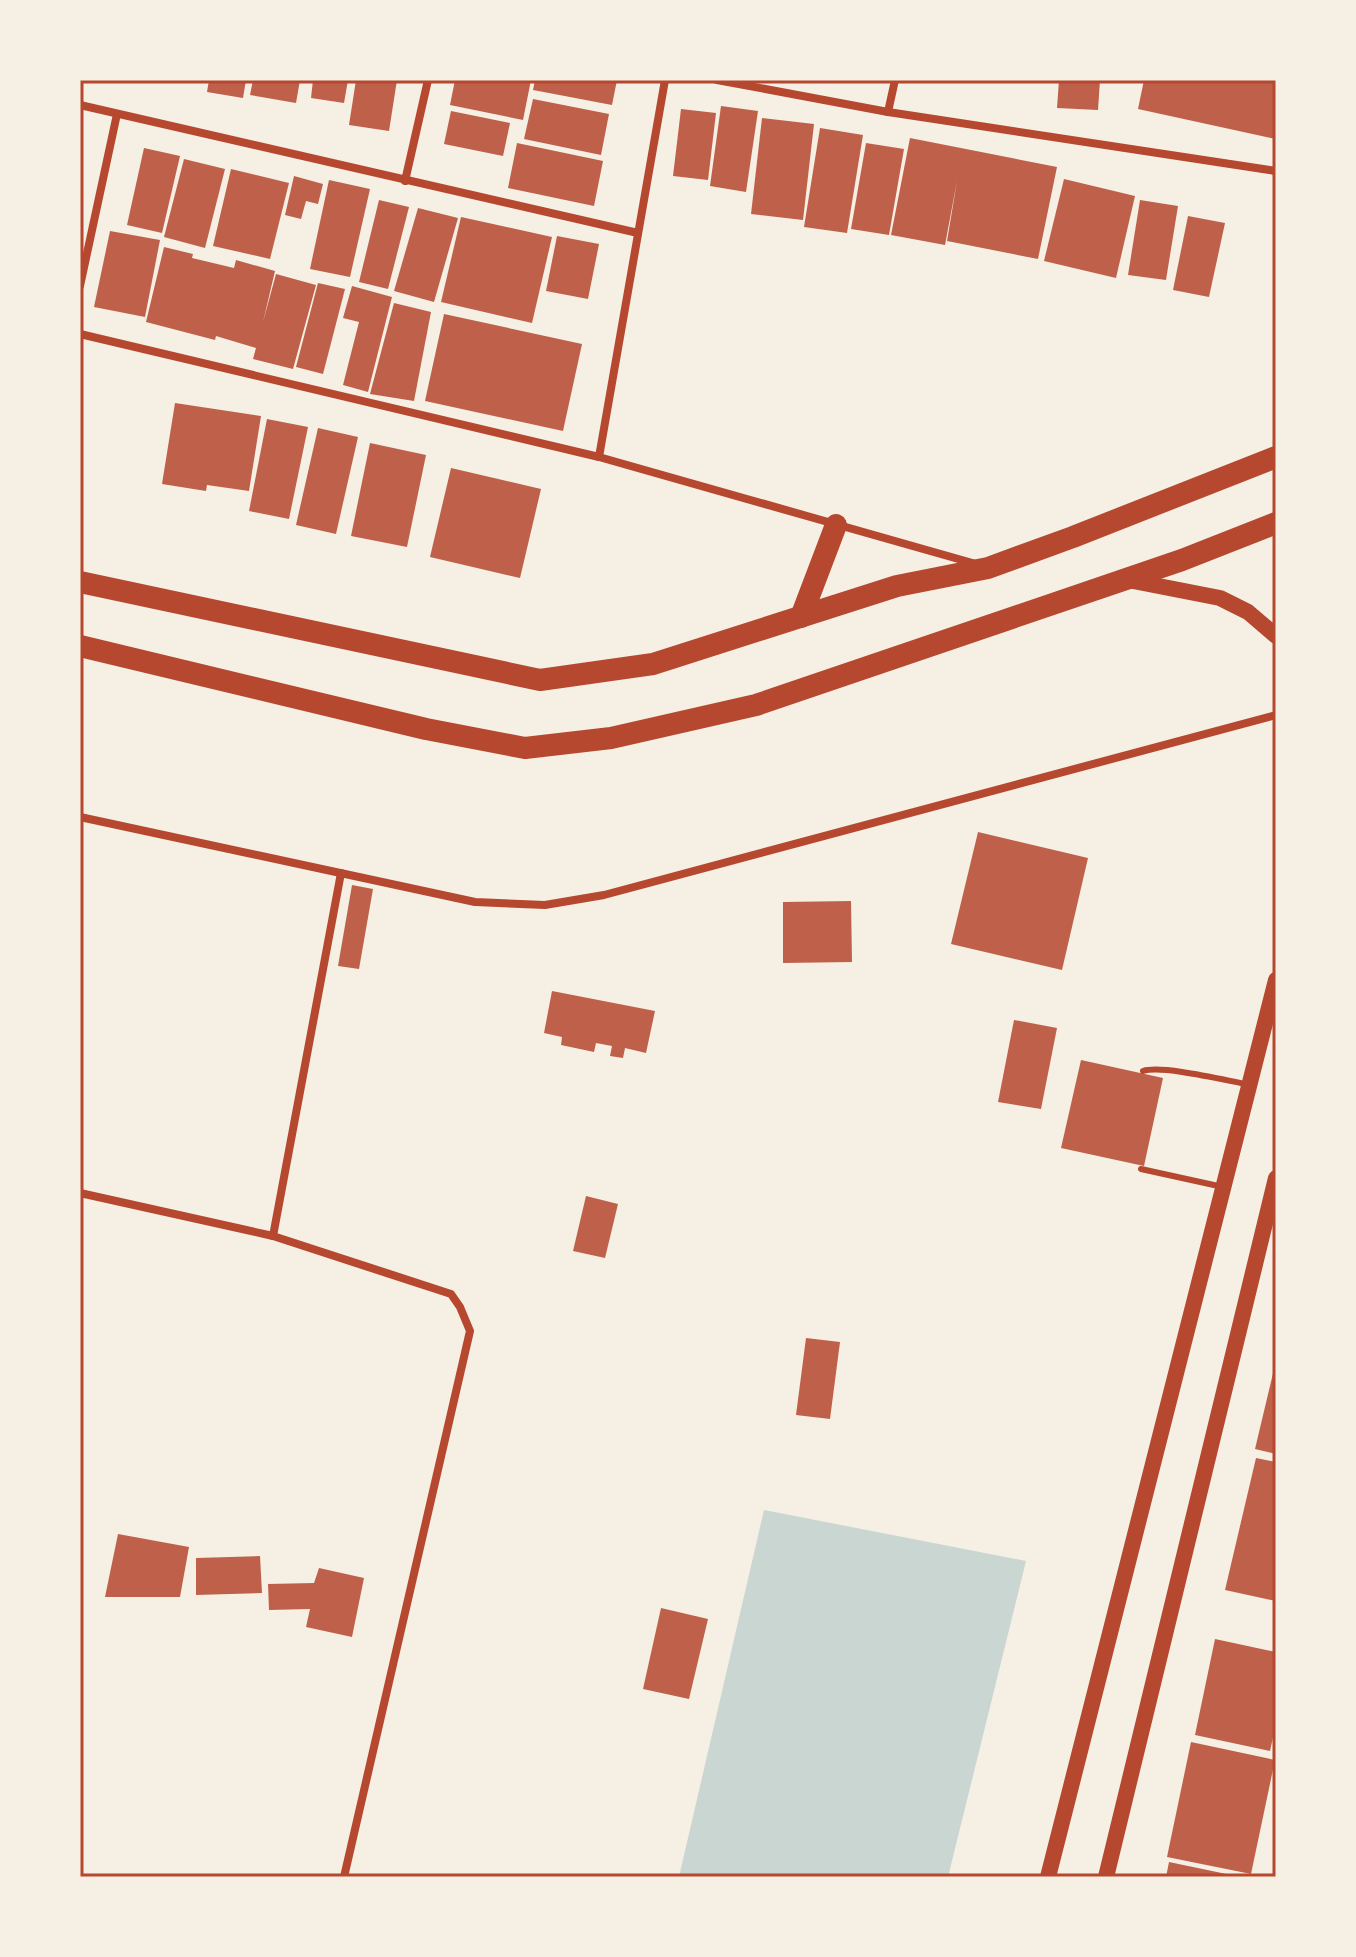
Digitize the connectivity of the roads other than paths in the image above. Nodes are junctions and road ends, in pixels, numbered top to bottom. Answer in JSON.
{"nodes":[{"id":1,"x":428,"y":80,"type":"edge"},
{"id":2,"x":665,"y":80,"type":"edge"},
{"id":3,"x":717,"y":80,"type":"edge"},
{"id":4,"x":895,"y":80,"type":"edge"},
{"id":5,"x":80,"y":105,"type":"edge"},
{"id":6,"x":888,"y":112,"type":"junction"},
{"id":7,"x":117,"y":114,"type":"junction"},
{"id":8,"x":1276,"y":171,"type":"edge"},
{"id":9,"x":405,"y":181,"type":"junction"},
{"id":10,"x":638,"y":233,"type":"junction"},
{"id":11,"x":80,"y":286,"type":"edge"},
{"id":12,"x":80,"y":334,"type":"edge"},
{"id":13,"x":599,"y":457,"type":"junction"},
{"id":14,"x":1276,"y":457,"type":"edge"},
{"id":15,"x":1276,"y":523,"type":"edge"},
{"id":16,"x":836,"y":525,"type":"junction"},
{"id":17,"x":988,"y":568,"type":"junction"},
{"id":18,"x":1123,"y":579,"type":"junction"},
{"id":19,"x":80,"y":582,"type":"edge"},
{"id":20,"x":801,"y":617,"type":"junction"},
{"id":21,"x":1276,"y":636,"type":"edge"},
{"id":22,"x":80,"y":646,"type":"edge"},
{"id":23,"x":1276,"y":715,"type":"edge"},
{"id":24,"x":80,"y":817,"type":"edge"},
{"id":25,"x":341,"y":873,"type":"junction"},
{"id":26,"x":1276,"y":980,"type":"edge"},
{"id":27,"x":1143,"y":1071,"type":"dead end"},
{"id":28,"x":1249,"y":1085,"type":"junction"},
{"id":29,"x":1141,"y":1169,"type":"dead end"},
{"id":30,"x":1276,"y":1178,"type":"edge"},
{"id":31,"x":1223,"y":1187,"type":"junction"},
{"id":32,"x":80,"y":1193,"type":"edge"},
{"id":33,"x":273,"y":1236,"type":"junction"},
{"id":34,"x":344,"y":1877,"type":"edge"},
{"id":35,"x":1048,"y":1877,"type":"edge"},
{"id":36,"x":1106,"y":1877,"type":"edge"}],
"edges":[{"from":1,"to":9,"type":"street"},
{"from":2,"to":10,"type":"street"},
{"from":3,"to":6,"type":"street"},
{"from":4,"to":6,"type":"street"},
{"from":5,"to":7,"type":"street"},
{"from":6,"to":8,"type":"street"},
{"from":7,"to":9,"type":"street"},
{"from":7,"to":11,"type":"street"},
{"from":9,"to":10,"type":"street"},
{"from":10,"to":13,"type":"street"},
{"from":12,"to":13,"type":"street"},
{"from":13,"to":16,"type":"street"},
{"from":14,"to":17,"type":"highway"},
{"from":15,"to":18,"type":"highway"},
{"from":16,"to":17,"type":"street"},
{"from":16,"to":20,"type":"highway"},
{"from":17,"to":20,"type":"highway"},
{"from":18,"to":21,"type":"main road"},
{"from":18,"to":22,"type":"highway"},
{"from":19,"to":20,"type":"highway"},
{"from":23,"to":25,"type":"street"},
{"from":24,"to":25,"type":"street"},
{"from":25,"to":33,"type":"street"},
{"from":26,"to":28,"type":"main road"},
{"from":27,"to":28,"type":"lane"},
{"from":28,"to":31,"type":"main road"},
{"from":29,"to":31,"type":"lane"},
{"from":30,"to":36,"type":"main road"},
{"from":31,"to":35,"type":"main road"},
{"from":32,"to":33,"type":"street"},
{"from":33,"to":34,"type":"street"}]}
